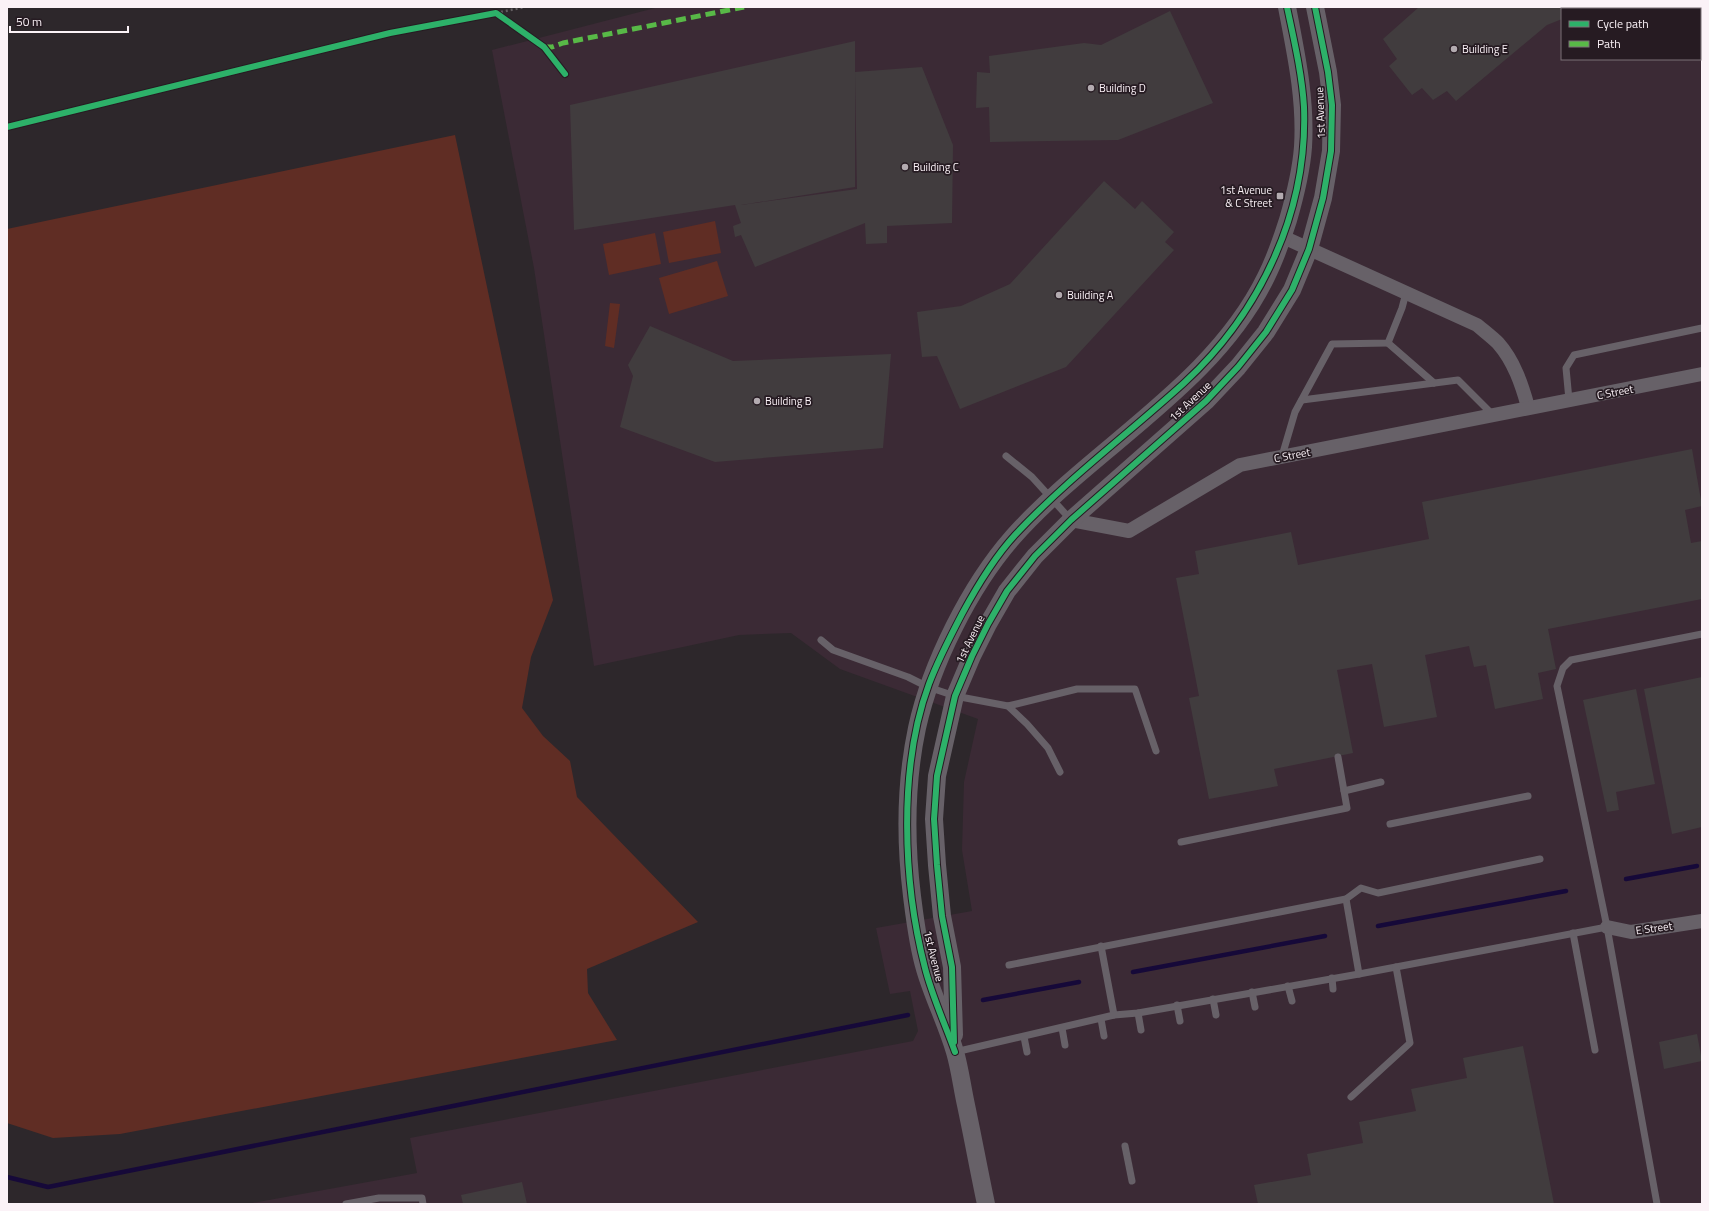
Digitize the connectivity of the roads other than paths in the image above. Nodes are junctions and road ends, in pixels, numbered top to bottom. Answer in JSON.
{"nodes":[{"id":1,"x":1287,"y":7,"type":"edge"},
{"id":2,"x":1315,"y":7,"type":"edge"},
{"id":3,"x":1283,"y":236,"type":"junction"},
{"id":4,"x":1309,"y":249,"type":"junction"},
{"id":5,"x":1406,"y":293,"type":"junction"},
{"id":6,"x":1702,"y":328,"type":"edge"},
{"id":7,"x":1388,"y":343,"type":"junction"},
{"id":8,"x":1702,"y":374,"type":"edge"},
{"id":9,"x":1434,"y":383,"type":"junction"},
{"id":10,"x":1302,"y":400,"type":"junction"},
{"id":11,"x":1569,"y":400,"type":"junction"},
{"id":12,"x":1528,"y":407,"type":"junction"},
{"id":13,"x":1492,"y":414,"type":"junction"},
{"id":14,"x":1006,"y":456,"type":"dead end"},
{"id":15,"x":1282,"y":456,"type":"junction"},
{"id":16,"x":1051,"y":499,"type":"junction"},
{"id":17,"x":1071,"y":520,"type":"junction"},
{"id":18,"x":1702,"y":634,"type":"edge"},
{"id":19,"x":821,"y":640,"type":"dead end"},
{"id":20,"x":928,"y":686,"type":"junction"},
{"id":21,"x":955,"y":696,"type":"junction"},
{"id":22,"x":1008,"y":706,"type":"junction"},
{"id":23,"x":1156,"y":752,"type":"dead end"},
{"id":24,"x":1338,"y":756,"type":"dead end"},
{"id":25,"x":1060,"y":772,"type":"dead end"},
{"id":26,"x":1381,"y":782,"type":"dead end"},
{"id":27,"x":1344,"y":791,"type":"junction"},
{"id":28,"x":1528,"y":796,"type":"dead end"},
{"id":29,"x":1390,"y":824,"type":"dead end"},
{"id":30,"x":1181,"y":842,"type":"dead end"},
{"id":31,"x":1540,"y":858,"type":"dead end"},
{"id":32,"x":1346,"y":899,"type":"junction"},
{"id":33,"x":1702,"y":921,"type":"edge"},
{"id":34,"x":1607,"y":927,"type":"junction"},
{"id":35,"x":1573,"y":933,"type":"junction"},
{"id":36,"x":1101,"y":946,"type":"junction"},
{"id":37,"x":1009,"y":965,"type":"dead end"},
{"id":38,"x":1396,"y":967,"type":"junction"},
{"id":39,"x":1359,"y":974,"type":"junction"},
{"id":40,"x":1332,"y":978,"type":"junction"},
{"id":41,"x":1288,"y":986,"type":"junction"},
{"id":42,"x":1333,"y":989,"type":"dead end"},
{"id":43,"x":1252,"y":992,"type":"junction"},
{"id":44,"x":1213,"y":999,"type":"junction"},
{"id":45,"x":1292,"y":1001,"type":"dead end"},
{"id":46,"x":1177,"y":1006,"type":"junction"},
{"id":47,"x":1255,"y":1007,"type":"dead end"},
{"id":48,"x":1138,"y":1013,"type":"junction"},
{"id":49,"x":1216,"y":1015,"type":"dead end"},
{"id":50,"x":1114,"y":1016,"type":"junction"},
{"id":51,"x":1101,"y":1019,"type":"junction"},
{"id":52,"x":1180,"y":1021,"type":"dead end"},
{"id":53,"x":1062,"y":1028,"type":"junction"},
{"id":54,"x":1141,"y":1030,"type":"dead end"},
{"id":55,"x":1104,"y":1036,"type":"dead end"},
{"id":56,"x":1024,"y":1037,"type":"junction"},
{"id":57,"x":1065,"y":1045,"type":"dead end"},
{"id":58,"x":1595,"y":1050,"type":"dead end"},
{"id":59,"x":955,"y":1052,"type":"junction"},
{"id":60,"x":1027,"y":1052,"type":"dead end"},
{"id":61,"x":1351,"y":1097,"type":"dead end"},
{"id":62,"x":1125,"y":1146,"type":"dead end"},
{"id":63,"x":1132,"y":1181,"type":"dead end"},
{"id":64,"x":423,"y":1201,"type":"edge"},
{"id":65,"x":346,"y":1204,"type":"edge"},
{"id":66,"x":986,"y":1204,"type":"edge"},
{"id":67,"x":1657,"y":1204,"type":"edge"}],
"edges":[{"from":1,"to":3,"type":"street","name":"1st Avenue"},
{"from":2,"to":4,"type":"street","name":"1st Avenue"},
{"from":3,"to":4,"type":"street"},
{"from":3,"to":16,"type":"street","name":"1st Avenue"},
{"from":4,"to":5,"type":"street"},
{"from":4,"to":17,"type":"street","name":"1st Avenue"},
{"from":5,"to":7,"type":"lane"},
{"from":5,"to":12,"type":"street"},
{"from":6,"to":11,"type":"lane"},
{"from":7,"to":9,"type":"lane"},
{"from":7,"to":10,"type":"lane"},
{"from":8,"to":11,"type":"street","name":"C Street"},
{"from":9,"to":10,"type":"lane"},
{"from":9,"to":13,"type":"lane"},
{"from":10,"to":15,"type":"lane"},
{"from":11,"to":12,"type":"street","name":"C Street"},
{"from":12,"to":13,"type":"street","name":"C Street"},
{"from":13,"to":15,"type":"street","name":"C Street"},
{"from":14,"to":16,"type":"lane"},
{"from":15,"to":17,"type":"street","name":"C Street"},
{"from":16,"to":17,"type":"lane"},
{"from":16,"to":20,"type":"street","name":"1st Avenue"},
{"from":17,"to":21,"type":"street","name":"1st Avenue"},
{"from":18,"to":34,"type":"lane"},
{"from":19,"to":20,"type":"lane"},
{"from":20,"to":21,"type":"lane"},
{"from":20,"to":59,"type":"street","name":"1st Avenue"},
{"from":21,"to":22,"type":"lane"},
{"from":21,"to":59,"type":"street","name":"1st Avenue"},
{"from":22,"to":23,"type":"lane"},
{"from":22,"to":25,"type":"lane"},
{"from":24,"to":27,"type":"lane"},
{"from":26,"to":27,"type":"lane"},
{"from":27,"to":30,"type":"lane"},
{"from":28,"to":29,"type":"lane"},
{"from":31,"to":32,"type":"lane"},
{"from":32,"to":36,"type":"lane"},
{"from":32,"to":39,"type":"lane"},
{"from":33,"to":34,"type":"street","name":"E Street"},
{"from":34,"to":35,"type":"lane"},
{"from":34,"to":67,"type":"lane"},
{"from":35,"to":38,"type":"lane"},
{"from":35,"to":58,"type":"lane"},
{"from":36,"to":37,"type":"lane"},
{"from":36,"to":50,"type":"lane"},
{"from":38,"to":39,"type":"lane"},
{"from":38,"to":61,"type":"lane"},
{"from":39,"to":40,"type":"lane"},
{"from":40,"to":41,"type":"lane"},
{"from":40,"to":42,"type":"lane"},
{"from":41,"to":43,"type":"lane"},
{"from":41,"to":45,"type":"lane"},
{"from":43,"to":44,"type":"lane"},
{"from":43,"to":47,"type":"lane"},
{"from":44,"to":46,"type":"lane"},
{"from":44,"to":49,"type":"lane"},
{"from":46,"to":48,"type":"lane"},
{"from":46,"to":52,"type":"lane"},
{"from":48,"to":50,"type":"lane"},
{"from":48,"to":54,"type":"lane"},
{"from":50,"to":51,"type":"lane"},
{"from":51,"to":53,"type":"lane"},
{"from":51,"to":55,"type":"lane"},
{"from":53,"to":56,"type":"lane"},
{"from":53,"to":57,"type":"lane"},
{"from":56,"to":59,"type":"lane"},
{"from":56,"to":60,"type":"lane"},
{"from":59,"to":66,"type":"street","name":"1st Avenue"},
{"from":62,"to":63,"type":"lane"},
{"from":64,"to":65,"type":"lane"}]}
